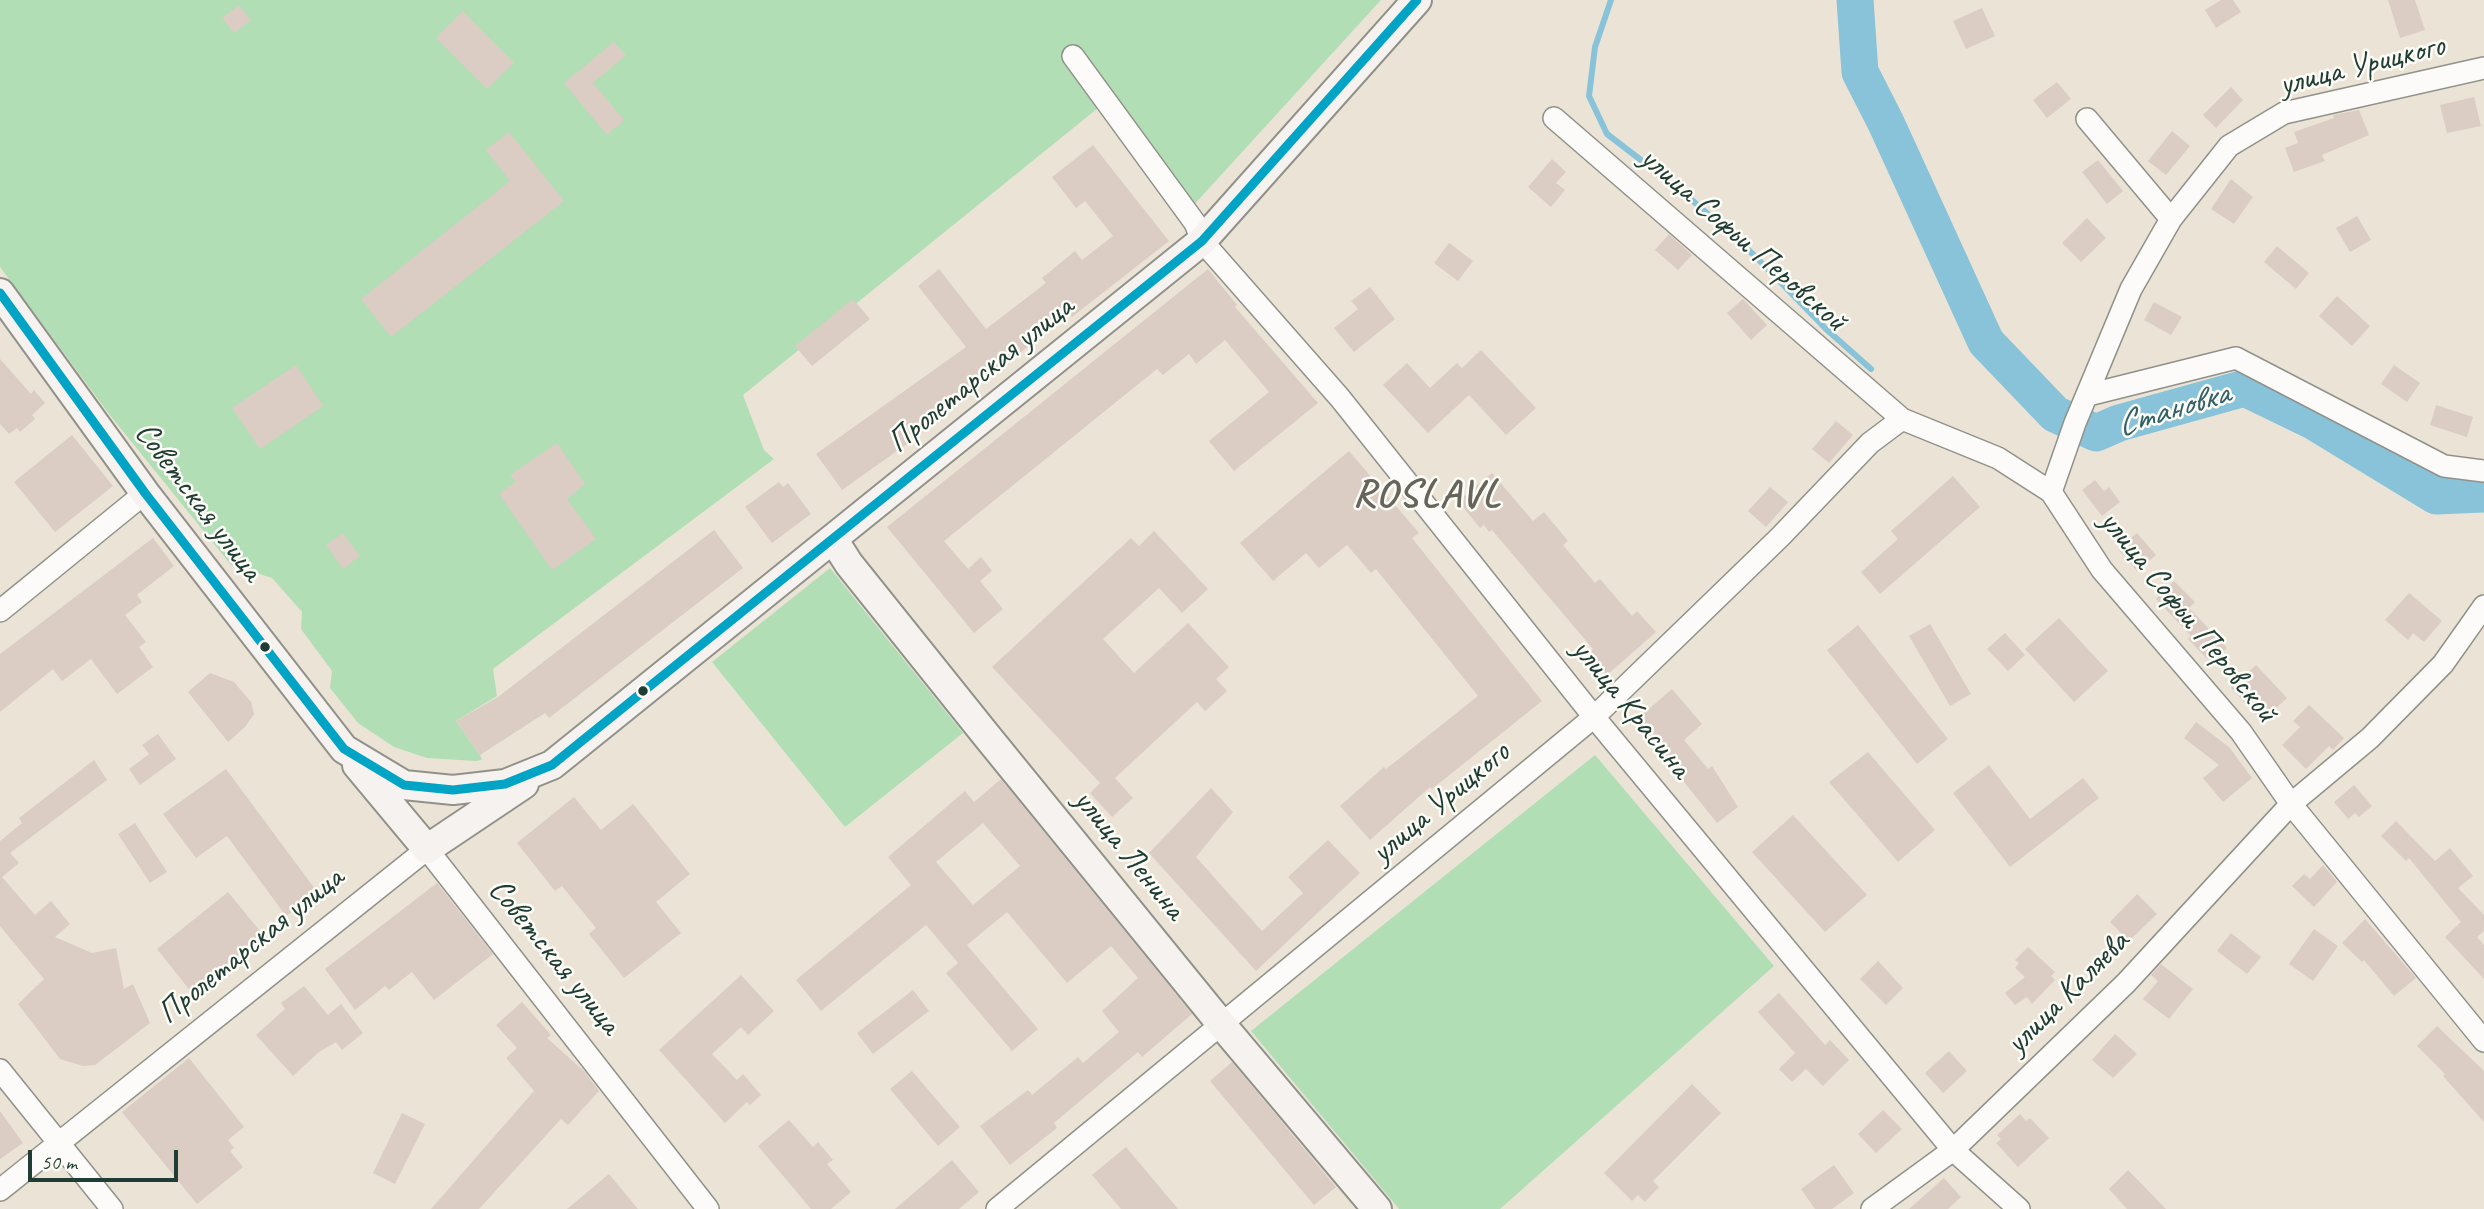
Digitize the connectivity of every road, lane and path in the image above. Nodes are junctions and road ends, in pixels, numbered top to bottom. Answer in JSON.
{"nodes":[{"id":1,"x":1417,"y":0,"type":"edge"},
{"id":2,"x":1073,"y":55,"type":"dead end"},
{"id":3,"x":2484,"y":68,"type":"edge"},
{"id":4,"x":1554,"y":118,"type":"dead end"},
{"id":5,"x":2087,"y":118,"type":"dead end"},
{"id":6,"x":2171,"y":219,"type":"junction"},
{"id":7,"x":1202,"y":241,"type":"junction"},
{"id":8,"x":0,"y":293,"type":"edge"},
{"id":9,"x":2088,"y":395,"type":"junction"},
{"id":10,"x":1902,"y":419,"type":"junction"},
{"id":11,"x":2484,"y":471,"type":"edge"},
{"id":12,"x":2052,"y":492,"type":"junction"},
{"id":13,"x":145,"y":493,"type":"junction"},
{"id":14,"x":833,"y":539,"type":"junction"},
{"id":15,"x":2484,"y":606,"type":"edge"},
{"id":16,"x":0,"y":611,"type":"edge"},
{"id":17,"x":1594,"y":717,"type":"junction"},
{"id":18,"x":344,"y":749,"type":"junction"},
{"id":19,"x":552,"y":765,"type":"junction"},
{"id":20,"x":404,"y":785,"type":"joint"},
{"id":21,"x":2291,"y":804,"type":"junction"},
{"id":22,"x":427,"y":849,"type":"junction"},
{"id":23,"x":1222,"y":1025,"type":"junction"},
{"id":24,"x":2484,"y":1041,"type":"edge"},
{"id":25,"x":0,"y":1070,"type":"edge"},
{"id":26,"x":61,"y":1143,"type":"junction"},
{"id":27,"x":1953,"y":1150,"type":"junction"},
{"id":28,"x":0,"y":1190,"type":"edge"},
{"id":29,"x":112,"y":1209,"type":"edge"},
{"id":30,"x":708,"y":1209,"type":"edge"},
{"id":31,"x":997,"y":1209,"type":"edge"},
{"id":32,"x":1377,"y":1209,"type":"edge"},
{"id":33,"x":1872,"y":1209,"type":"edge"},
{"id":34,"x":2019,"y":1209,"type":"edge"}],
"edges":[{"from":1,"to":7,"type":"main road","name":"Пролетарская улица"},
{"from":2,"to":7,"type":"street","name":"улица Красина"},
{"from":3,"to":6,"type":"street","name":"улица Урицкого"},
{"from":4,"to":10,"type":"street","name":"улица Софьи Перовской"},
{"from":5,"to":6,"type":"street"},
{"from":6,"to":9,"type":"street","name":"улица Урицкого"},
{"from":7,"to":14,"type":"main road","name":"Пролетарская улица"},
{"from":7,"to":17,"type":"street","name":"улица Красина"},
{"from":8,"to":13,"type":"main road","name":"Советская улица"},
{"from":9,"to":11,"type":"street"},
{"from":9,"to":12,"type":"street","name":"улица Урицкого"},
{"from":10,"to":12,"type":"street","name":"улица Софьи Перовской"},
{"from":10,"to":17,"type":"street","name":"улица Урицкого"},
{"from":12,"to":21,"type":"street","name":"улица Софьи Перовской"},
{"from":13,"to":16,"type":"street"},
{"from":13,"to":18,"type":"main road","name":"Советская улица"},
{"from":14,"to":19,"type":"main road","name":"Пролетарская улица"},
{"from":14,"to":23,"type":"main road","name":"улица Ленина"},
{"from":15,"to":21,"type":"street","name":"улица Каляева"},
{"from":17,"to":23,"type":"street","name":"улица Урицкого"},
{"from":17,"to":27,"type":"street","name":"улица Красина"},
{"from":18,"to":20,"type":"main road","name":"Советская улица"},
{"from":18,"to":22,"type":"main road","name":"Советская улица"},
{"from":19,"to":20,"type":"main road","name":"Пролетарская улица"},
{"from":19,"to":22,"type":"main road","name":"Пролетарская улица"},
{"from":21,"to":24,"type":"street","name":"улица Софьи Перовской"},
{"from":21,"to":27,"type":"street","name":"улица Каляева"},
{"from":22,"to":26,"type":"street","name":"Пролетарская улица"},
{"from":22,"to":30,"type":"street","name":"Советская улица"},
{"from":23,"to":31,"type":"street","name":"улица Урицкого"},
{"from":23,"to":32,"type":"main road","name":"улица Ленина"},
{"from":25,"to":26,"type":"street"},
{"from":26,"to":28,"type":"street","name":"Пролетарская улица"},
{"from":26,"to":29,"type":"street"},
{"from":27,"to":33,"type":"street","name":"улица Каляева"},
{"from":27,"to":34,"type":"street","name":"улица Красина"}]}
